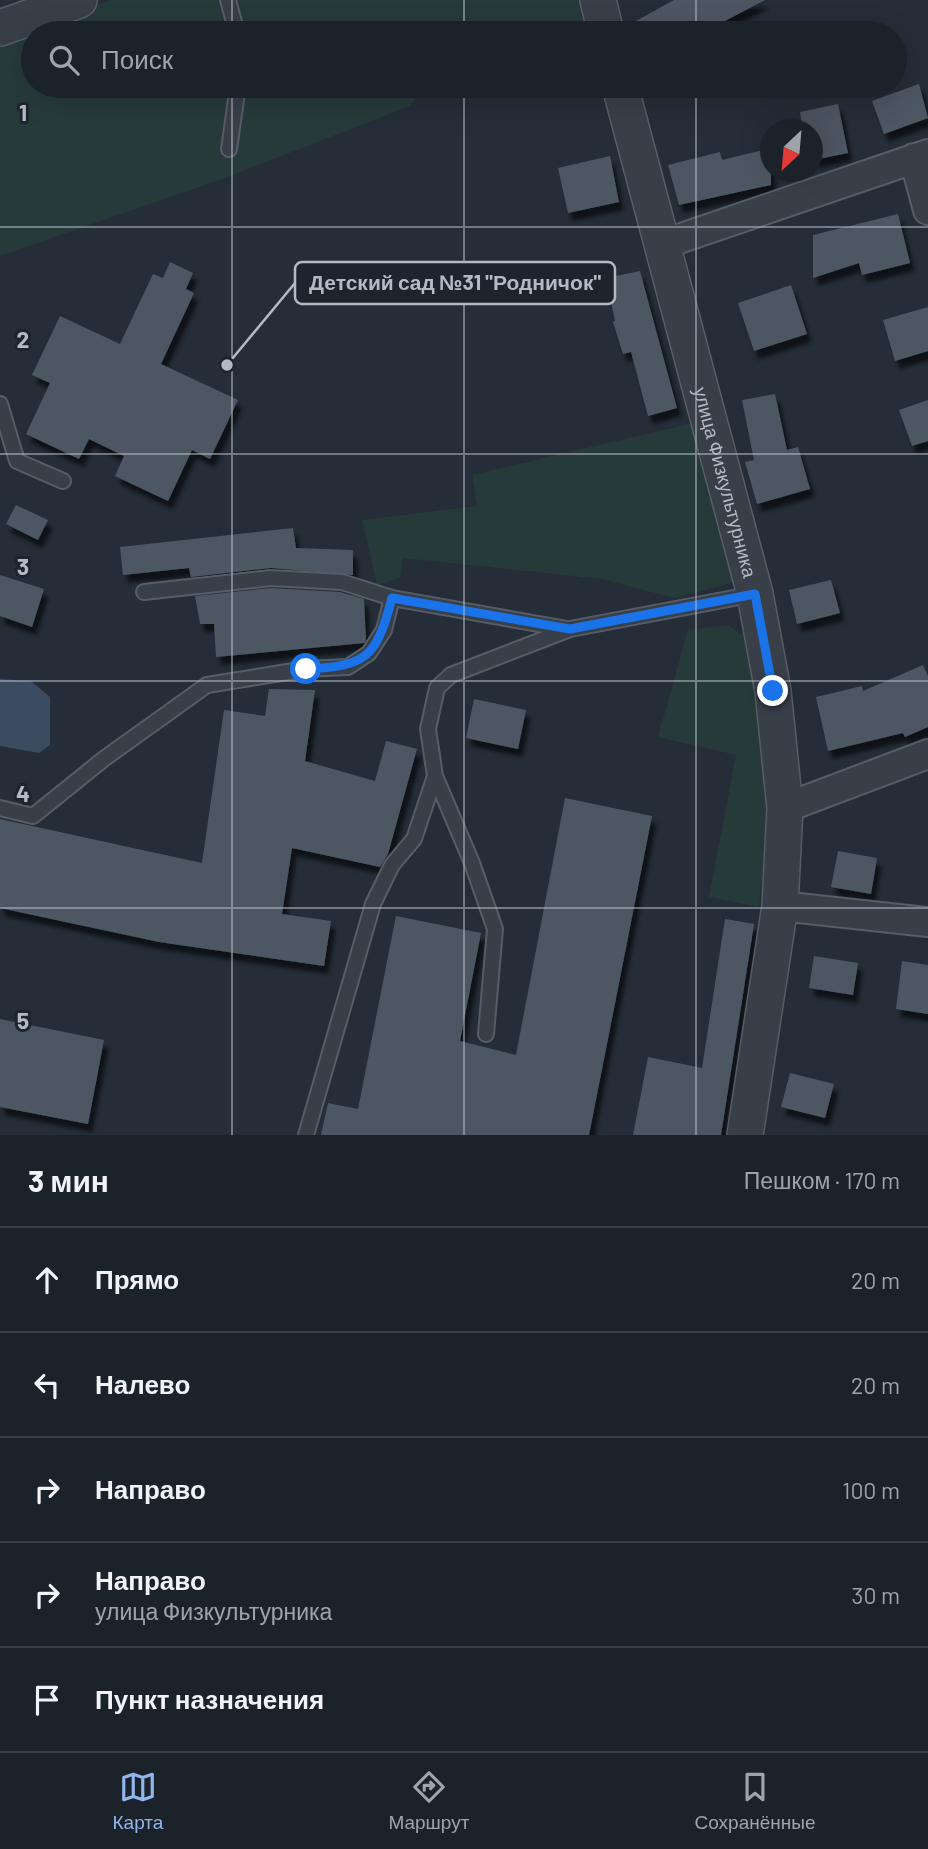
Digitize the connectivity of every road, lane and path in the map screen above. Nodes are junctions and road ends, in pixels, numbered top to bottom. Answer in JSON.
{"nodes":[{"id":1,"x":79,"y":0,"type":"edge"},
{"id":2,"x":228,"y":0,"type":"edge"},
{"id":3,"x":597,"y":0,"type":"edge"},
{"id":4,"x":43,"y":6,"type":"edge"},
{"id":5,"x":234,"y":21,"type":"edge"},
{"id":6,"x":603,"y":21,"type":"edge"},
{"id":7,"x":0,"y":28,"type":"edge"},
{"id":8,"x":236,"y":98,"type":"edge"},
{"id":9,"x":623,"y":98,"type":"edge"},
{"id":10,"x":229,"y":149,"type":"dead end"},
{"id":11,"x":921,"y":156,"type":"edge"},
{"id":12,"x":928,"y":210,"type":"edge"},
{"id":13,"x":664,"y":244,"type":"junction"},
{"id":14,"x":0,"y":404,"type":"edge"},
{"id":15,"x":63,"y":481,"type":"dead end"},
{"id":16,"x":144,"y":592,"type":"dead end"},
{"id":17,"x":755,"y":594,"type":"junction"},
{"id":18,"x":392,"y":598,"type":"junction"},
{"id":19,"x":570,"y":629,"type":"junction"},
{"id":20,"x":928,"y":754,"type":"edge"},
{"id":21,"x":435,"y":776,"type":"junction"},
{"id":22,"x":0,"y":808,"type":"edge"},
{"id":23,"x":785,"y":808,"type":"junction"},
{"id":24,"x":780,"y":906,"type":"junction"},
{"id":25,"x":928,"y":922,"type":"edge"},
{"id":26,"x":486,"y":1034,"type":"dead end"},
{"id":27,"x":306,"y":1135,"type":"edge"},
{"id":28,"x":745,"y":1135,"type":"edge"}],
"edges":[{"from":1,"to":4,"type":"street"},
{"from":2,"to":5,"type":"lane"},
{"from":3,"to":6,"type":"street"},
{"from":4,"to":7,"type":"street"},
{"from":8,"to":10,"type":"lane"},
{"from":9,"to":13,"type":"street","name":"улица Физкультурника"},
{"from":11,"to":12,"type":"street"},
{"from":11,"to":13,"type":"street"},
{"from":13,"to":17,"type":"street","name":"улица Физкультурника"},
{"from":14,"to":15,"type":"lane"},
{"from":16,"to":18,"type":"lane"},
{"from":17,"to":19,"type":"lane"},
{"from":17,"to":23,"type":"street","name":"улица Физкультурника"},
{"from":18,"to":19,"type":"lane"},
{"from":18,"to":22,"type":"lane"},
{"from":19,"to":21,"type":"lane"},
{"from":20,"to":23,"type":"street"},
{"from":21,"to":26,"type":"lane"},
{"from":21,"to":27,"type":"lane"},
{"from":23,"to":24,"type":"street","name":"улица Физкультурника"},
{"from":24,"to":25,"type":"street"},
{"from":24,"to":28,"type":"street","name":"улица Физкультурника"}]}
